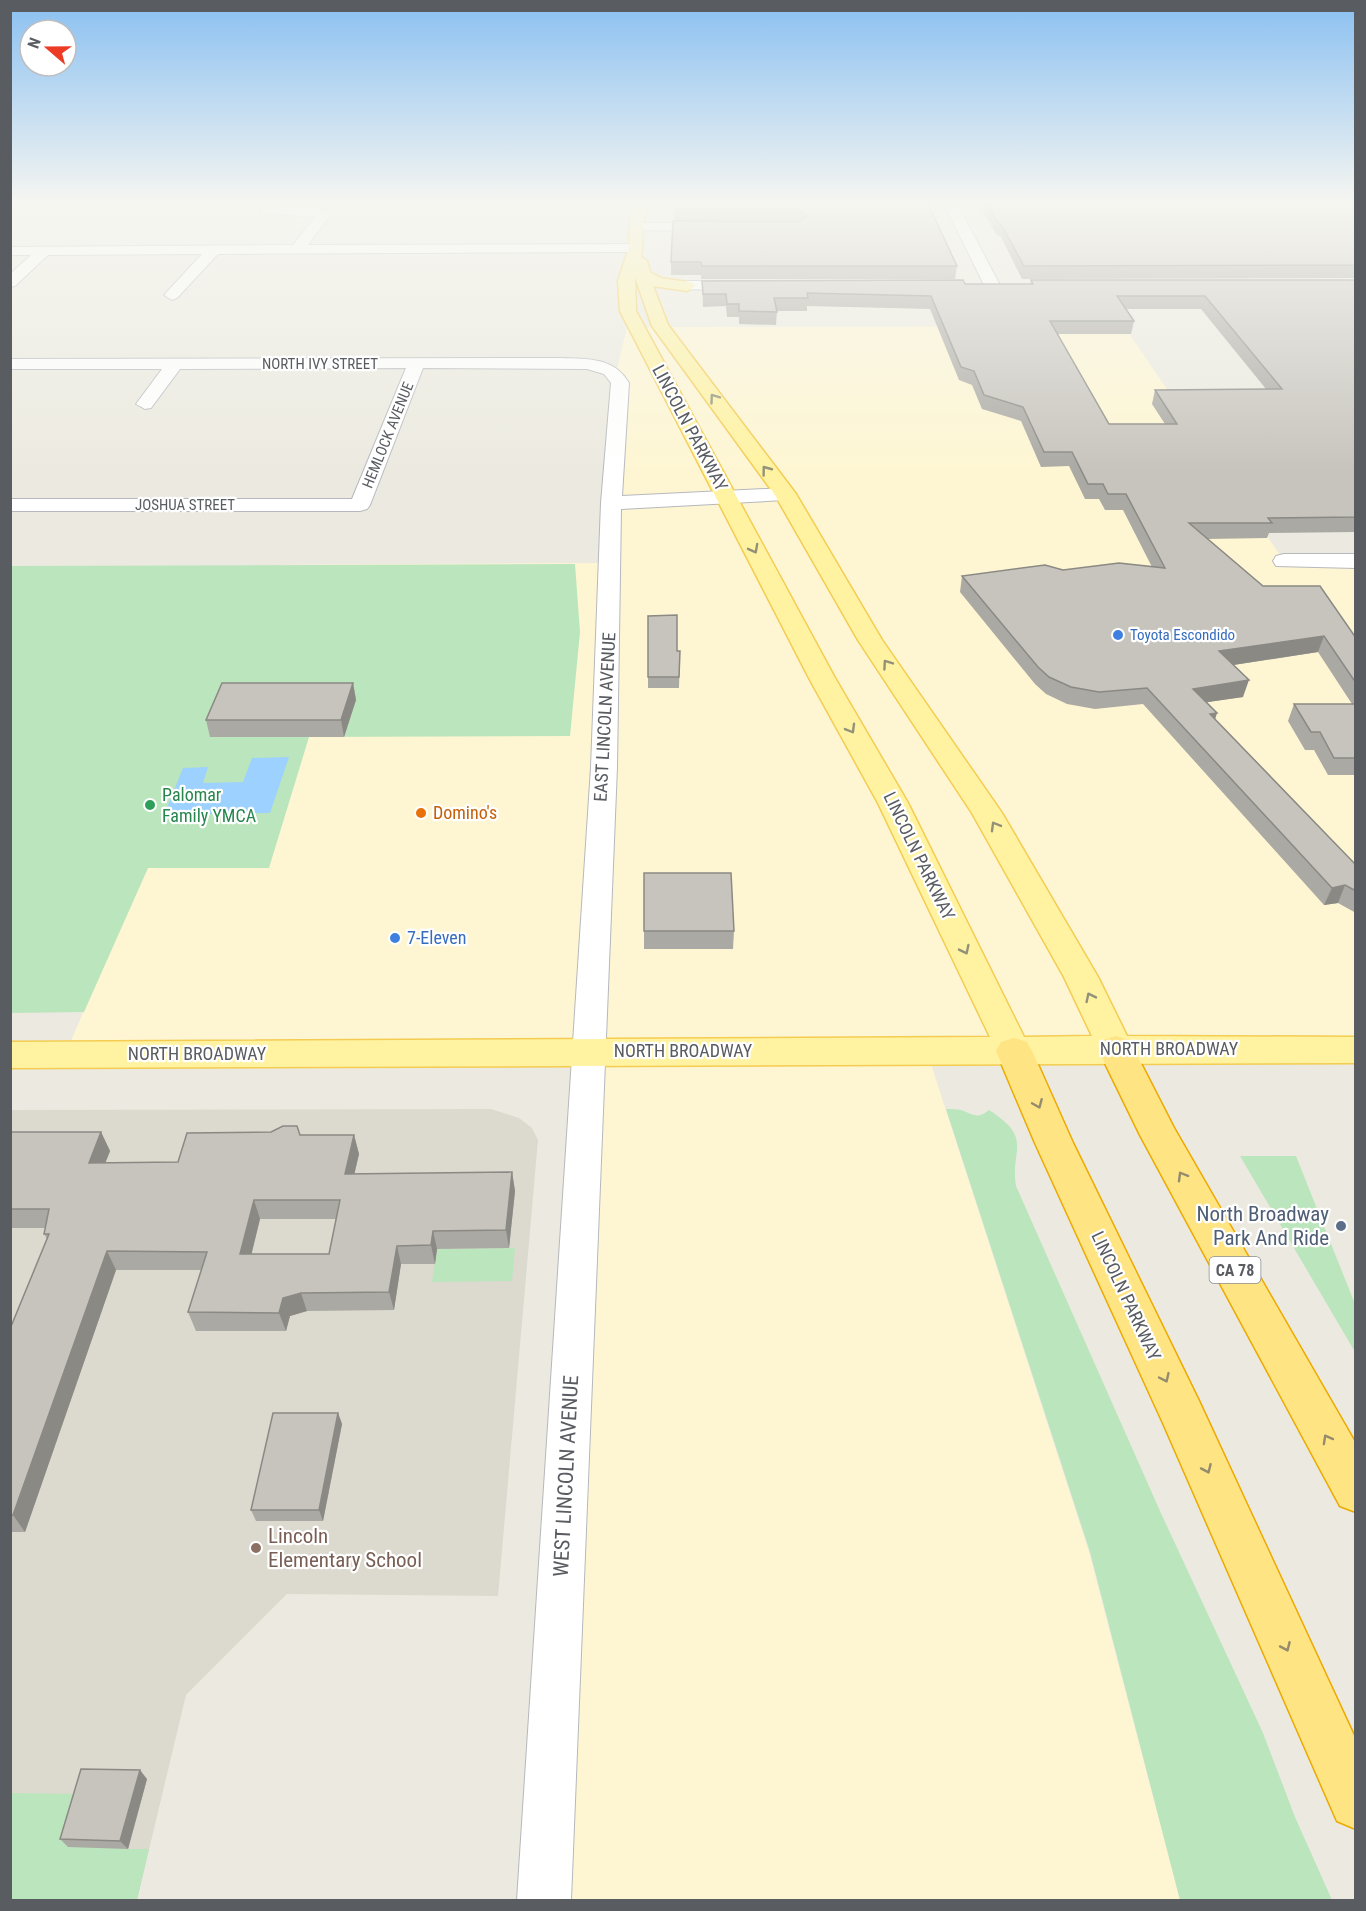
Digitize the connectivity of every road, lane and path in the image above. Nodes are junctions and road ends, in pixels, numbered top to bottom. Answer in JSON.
{"nodes":[{"id":1,"x":627,"y":293,"type":"edge"},
{"id":2,"x":646,"y":293,"type":"edge"},
{"id":3,"x":10,"y":364,"type":"edge"},
{"id":4,"x":175,"y":364,"type":"junction"},
{"id":5,"x":416,"y":364,"type":"junction"},
{"id":6,"x":620,"y":383,"type":"joint"},
{"id":7,"x":145,"y":404,"type":"dead end"},
{"id":8,"x":785,"y":494,"type":"junction"},
{"id":9,"x":727,"y":497,"type":"junction"},
{"id":10,"x":611,"y":503,"type":"junction"},
{"id":11,"x":10,"y":505,"type":"edge"},
{"id":12,"x":360,"y":505,"type":"joint"},
{"id":13,"x":1284,"y":561,"type":"dead end"},
{"id":14,"x":1356,"y":561,"type":"edge"},
{"id":15,"x":1116,"y":1049,"type":"junction"},
{"id":16,"x":1014,"y":1050,"type":"junction"},
{"id":17,"x":1356,"y":1050,"type":"edge"},
{"id":18,"x":588,"y":1051,"type":"junction"},
{"id":19,"x":10,"y":1055,"type":"edge"},
{"id":20,"x":1356,"y":1490,"type":"edge"},
{"id":21,"x":1356,"y":1802,"type":"edge"},
{"id":22,"x":544,"y":1900,"type":"edge"}],
"edges":[{"from":1,"to":9,"type":"main road","name":"LINCOLN PARKWAY"},
{"from":8,"to":2,"type":"main road","name":"LINCOLN PARKWAY","one_way":true},
{"from":3,"to":4,"type":"street","name":"NORTH IVY STREET"},
{"from":4,"to":5,"type":"street","name":"NORTH IVY STREET"},
{"from":4,"to":7,"type":"street"},
{"from":5,"to":6,"type":"street","name":"NORTH IVY STREET"},
{"from":5,"to":12,"type":"street","name":"HEMLOCK AVENUE"},
{"from":6,"to":10,"type":"street","name":"EAST LINCOLN AVENUE"},
{"from":8,"to":9,"type":"street"},
{"from":15,"to":8,"type":"main road","name":"LINCOLN PARKWAY","one_way":true},
{"from":9,"to":10,"type":"street"},
{"from":9,"to":16,"type":"main road","name":"LINCOLN PARKWAY","one_way":true},
{"from":10,"to":18,"type":"street","name":"EAST LINCOLN AVENUE"},
{"from":11,"to":12,"type":"street","name":"JOSHUA STREET"},
{"from":13,"to":14,"type":"street"},
{"from":15,"to":16,"type":"main road","name":"NORTH BROADWAY"},
{"from":15,"to":17,"type":"main road","name":"NORTH BROADWAY"},
{"from":20,"to":15,"type":"highway","name":"LINCOLN PARKWAY","number":"CA 78","one_way":true},
{"from":16,"to":18,"type":"main road","name":"NORTH BROADWAY"},
{"from":16,"to":21,"type":"highway","name":"LINCOLN PARKWAY","one_way":true},
{"from":18,"to":19,"type":"main road","name":"NORTH BROADWAY"},
{"from":18,"to":22,"type":"street","name":"WEST LINCOLN AVENUE"}]}
